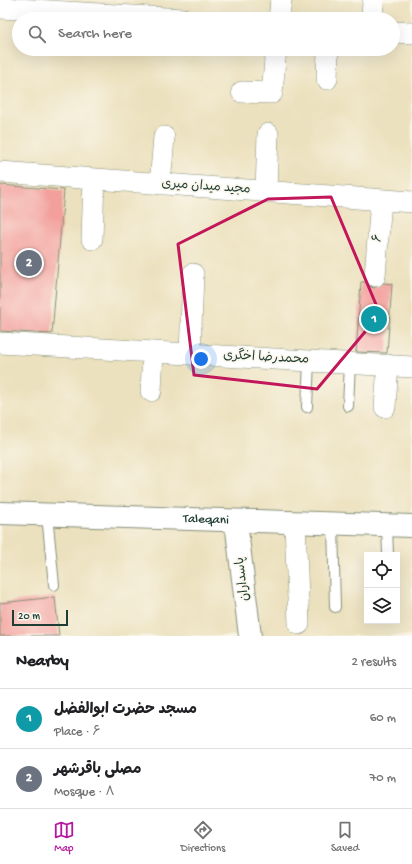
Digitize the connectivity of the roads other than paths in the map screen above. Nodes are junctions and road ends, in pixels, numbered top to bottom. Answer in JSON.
{"nodes":[{"id":1,"x":281,"y":0,"type":"edge"},
{"id":2,"x":373,"y":0,"type":"edge"},
{"id":3,"x":54,"y":6,"type":"edge"},
{"id":4,"x":0,"y":8,"type":"edge"},
{"id":5,"x":170,"y":12,"type":"edge"},
{"id":6,"x":280,"y":12,"type":"edge"},
{"id":7,"x":372,"y":12,"type":"edge"},
{"id":8,"x":400,"y":32,"type":"edge"},
{"id":9,"x":412,"y":33,"type":"edge"},
{"id":10,"x":275,"y":56,"type":"edge"},
{"id":11,"x":328,"y":56,"type":"edge"},
{"id":12,"x":326,"y":79,"type":"dead end"},
{"id":13,"x":242,"y":92,"type":"dead end"},
{"id":14,"x":268,"y":134,"type":"dead end"},
{"id":15,"x":164,"y":137,"type":"dead end"},
{"id":16,"x":0,"y":172,"type":"edge"},
{"id":17,"x":94,"y":179,"type":"junction"},
{"id":18,"x":160,"y":184,"type":"junction"},
{"id":19,"x":266,"y":191,"type":"junction"},
{"id":20,"x":381,"y":200,"type":"junction"},
{"id":21,"x":412,"y":202,"type":"edge"},
{"id":22,"x":92,"y":239,"type":"dead end"},
{"id":23,"x":193,"y":274,"type":"dead end"},
{"id":24,"x":374,"y":276,"type":"dead end"},
{"id":25,"x":0,"y":343,"type":"edge"},
{"id":26,"x":153,"y":352,"type":"junction"},
{"id":27,"x":190,"y":354,"type":"junction"},
{"id":28,"x":309,"y":361,"type":"junction"},
{"id":29,"x":350,"y":363,"type":"junction"},
{"id":30,"x":388,"y":365,"type":"junction"},
{"id":31,"x":412,"y":367,"type":"edge"},
{"id":32,"x":151,"y":391,"type":"dead end"},
{"id":33,"x":348,"y":406,"type":"dead end"},
{"id":34,"x":307,"y":407,"type":"dead end"},
{"id":35,"x":385,"y":407,"type":"dead end"},
{"id":36,"x":0,"y":513,"type":"edge"},
{"id":37,"x":47,"y":515,"type":"junction"},
{"id":38,"x":236,"y":522,"type":"junction"},
{"id":39,"x":296,"y":523,"type":"junction"},
{"id":40,"x":333,"y":524,"type":"junction"},
{"id":41,"x":387,"y":526,"type":"junction"},
{"id":42,"x":412,"y":526,"type":"edge"},
{"id":43,"x":388,"y":552,"type":"edge"},
{"id":44,"x":54,"y":585,"type":"dead end"},
{"id":45,"x":335,"y":607,"type":"dead end"},
{"id":46,"x":299,"y":624,"type":"dead end"},
{"id":47,"x":250,"y":636,"type":"edge"}],
"edges":[{"from":1,"to":6,"type":"street"},
{"from":2,"to":7,"type":"street"},
{"from":3,"to":4,"type":"street"},
{"from":3,"to":5,"type":"street"},
{"from":8,"to":9,"type":"street"},
{"from":10,"to":13,"type":"street"},
{"from":11,"to":12,"type":"street"},
{"from":14,"to":19,"type":"street"},
{"from":15,"to":18,"type":"street"},
{"from":16,"to":17,"type":"street","name":"مجید میدان میری"},
{"from":17,"to":18,"type":"street","name":"مجید میدان میری"},
{"from":17,"to":22,"type":"street"},
{"from":18,"to":19,"type":"street","name":"مجید میدان میری"},
{"from":19,"to":20,"type":"street","name":"مجید میدان میری"},
{"from":20,"to":21,"type":"street","name":"مجید میدان میری"},
{"from":20,"to":24,"type":"street","name":"۶"},
{"from":23,"to":27,"type":"street"},
{"from":25,"to":26,"type":"street","name":"محمدرضا اخگری"},
{"from":26,"to":27,"type":"street","name":"محمدرضا اخگری"},
{"from":26,"to":32,"type":"street"},
{"from":27,"to":28,"type":"street","name":"محمدرضا اخگری"},
{"from":28,"to":29,"type":"street","name":"محمدرضا اخگری"},
{"from":28,"to":34,"type":"lane"},
{"from":29,"to":30,"type":"street","name":"محمدرضا اخگری"},
{"from":29,"to":33,"type":"lane"},
{"from":30,"to":31,"type":"street","name":"محمدرضا اخگری"},
{"from":30,"to":35,"type":"street"},
{"from":36,"to":37,"type":"street","name":"Taleqani"},
{"from":37,"to":38,"type":"street","name":"Taleqani"},
{"from":37,"to":44,"type":"lane"},
{"from":38,"to":39,"type":"street","name":"Taleqani"},
{"from":38,"to":47,"type":"street","name":"پاسداران"},
{"from":39,"to":40,"type":"street","name":"Taleqani"},
{"from":39,"to":46,"type":"street"},
{"from":40,"to":41,"type":"street","name":"Taleqani"},
{"from":40,"to":45,"type":"lane"},
{"from":41,"to":42,"type":"street","name":"Taleqani"},
{"from":41,"to":43,"type":"lane"}]}
